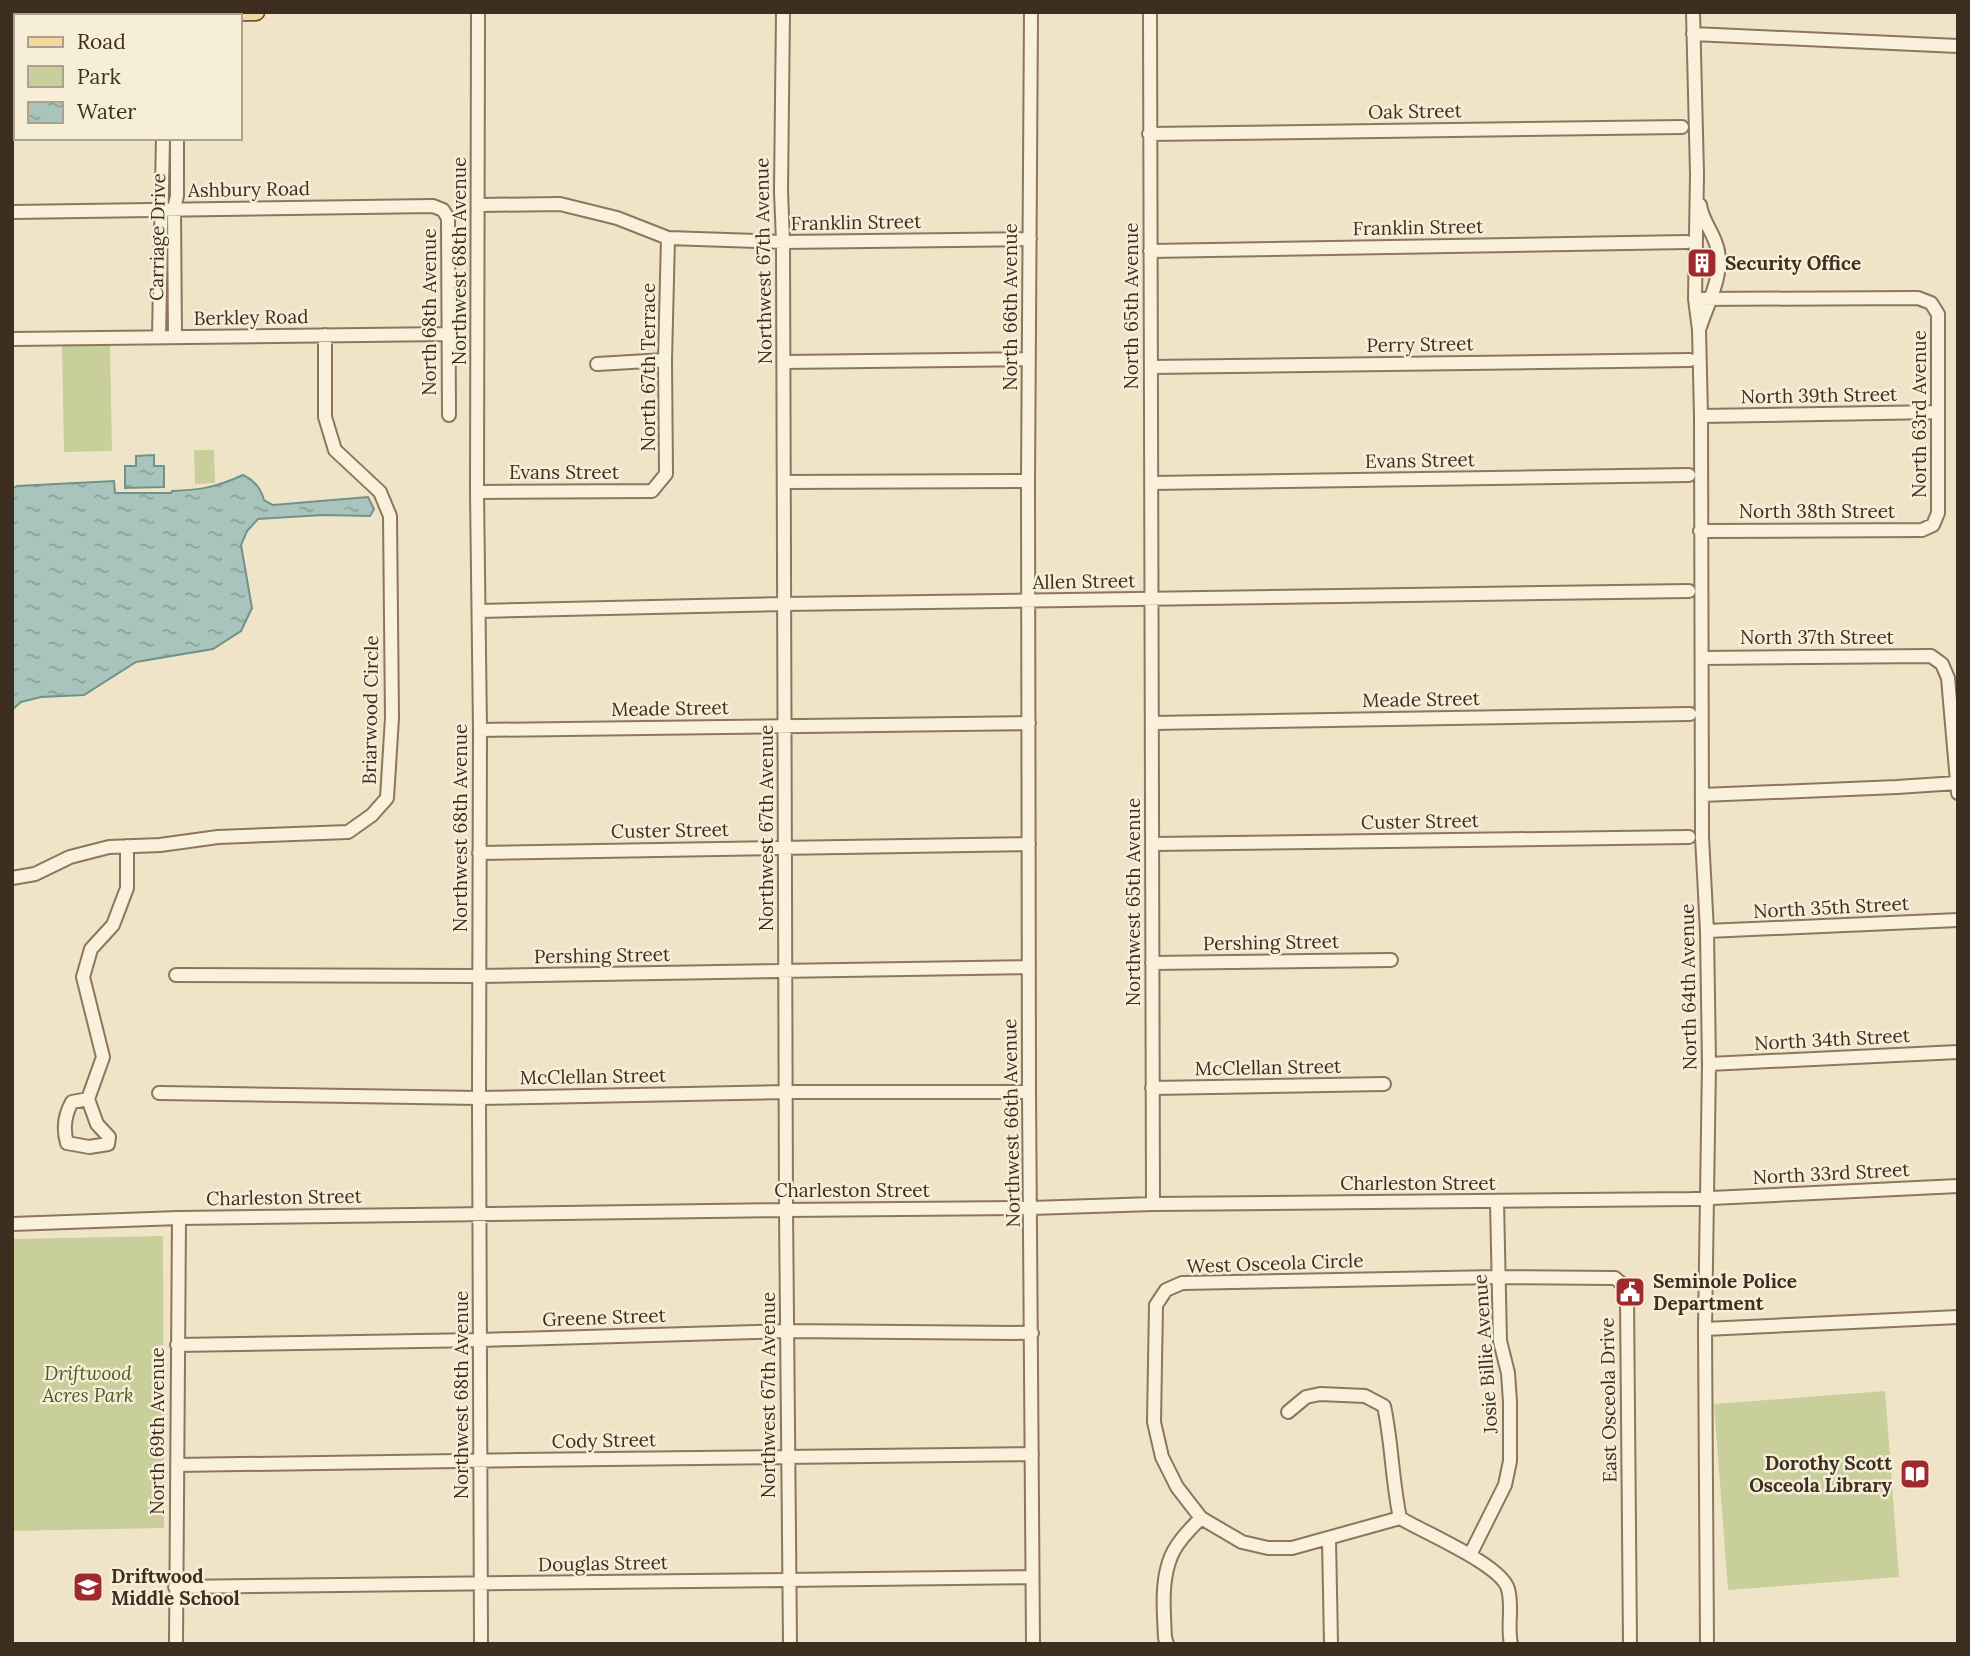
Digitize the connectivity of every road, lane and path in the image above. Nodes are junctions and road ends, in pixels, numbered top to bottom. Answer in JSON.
{"nodes":[{"id":1,"x":256,"y":12,"type":"edge"},
{"id":2,"x":478,"y":12,"type":"edge"},
{"id":3,"x":783,"y":12,"type":"edge"},
{"id":4,"x":1031,"y":12,"type":"edge"},
{"id":5,"x":1150,"y":12,"type":"edge"},
{"id":6,"x":1693,"y":12,"type":"edge"},
{"id":7,"x":171,"y":14,"type":"edge"},
{"id":8,"x":1693,"y":34,"type":"junction"},
{"id":9,"x":1958,"y":46,"type":"edge"},
{"id":10,"x":1682,"y":127,"type":"dead end"},
{"id":11,"x":1149,"y":134,"type":"junction"},
{"id":12,"x":163,"y":140,"type":"edge"},
{"id":13,"x":177,"y":140,"type":"edge"},
{"id":14,"x":1696,"y":184,"type":"junction"},
{"id":15,"x":479,"y":205,"type":"junction"},
{"id":16,"x":160,"y":209,"type":"junction"},
{"id":17,"x":174,"y":209,"type":"junction"},
{"id":18,"x":443,"y":210,"type":"joint"},
{"id":19,"x":12,"y":212,"type":"edge"},
{"id":20,"x":668,"y":238,"type":"junction"},
{"id":21,"x":1030,"y":239,"type":"junction"},
{"id":22,"x":783,"y":242,"type":"junction"},
{"id":23,"x":1687,"y":242,"type":"dead end"},
{"id":24,"x":1150,"y":251,"type":"junction"},
{"id":25,"x":1695,"y":299,"type":"junction"},
{"id":26,"x":1710,"y":299,"type":"junction"},
{"id":27,"x":1699,"y":330,"type":"junction"},
{"id":28,"x":448,"y":334,"type":"junction"},
{"id":29,"x":325,"y":335,"type":"junction"},
{"id":30,"x":159,"y":337,"type":"junction"},
{"id":31,"x":175,"y":337,"type":"junction"},
{"id":32,"x":12,"y":340,"type":"edge"},
{"id":33,"x":1029,"y":359,"type":"junction"},
{"id":34,"x":1690,"y":359,"type":"dead end"},
{"id":35,"x":665,"y":360,"type":"junction"},
{"id":36,"x":784,"y":362,"type":"junction"},
{"id":37,"x":597,"y":364,"type":"dead end"},
{"id":38,"x":1151,"y":367,"type":"junction"},
{"id":39,"x":1937,"y":412,"type":"junction"},
{"id":40,"x":449,"y":415,"type":"dead end"},
{"id":41,"x":1701,"y":416,"type":"junction"},
{"id":42,"x":1689,"y":475,"type":"dead end"},
{"id":43,"x":1028,"y":481,"type":"junction"},
{"id":44,"x":784,"y":482,"type":"junction"},
{"id":45,"x":1151,"y":483,"type":"junction"},
{"id":46,"x":652,"y":491,"type":"joint"},
{"id":47,"x":477,"y":492,"type":"junction"},
{"id":48,"x":1933,"y":525,"type":"joint"},
{"id":49,"x":1700,"y":531,"type":"junction"},
{"id":50,"x":1689,"y":591,"type":"dead end"},
{"id":51,"x":1151,"y":599,"type":"junction"},
{"id":52,"x":1029,"y":601,"type":"junction"},
{"id":53,"x":784,"y":604,"type":"junction"},
{"id":54,"x":479,"y":611,"type":"junction"},
{"id":55,"x":1702,"y":658,"type":"junction"},
{"id":56,"x":1690,"y":714,"type":"dead end"},
{"id":57,"x":1029,"y":723,"type":"junction"},
{"id":58,"x":1152,"y":723,"type":"junction"},
{"id":59,"x":785,"y":725,"type":"junction"},
{"id":60,"x":480,"y":730,"type":"junction"},
{"id":61,"x":1957,"y":788,"type":"edge"},
{"id":62,"x":1702,"y":794,"type":"junction"},
{"id":63,"x":1689,"y":837,"type":"dead end"},
{"id":64,"x":1029,"y":844,"type":"junction"},
{"id":65,"x":1152,"y":844,"type":"junction"},
{"id":66,"x":127,"y":846,"type":"junction"},
{"id":67,"x":785,"y":848,"type":"junction"},
{"id":68,"x":479,"y":853,"type":"junction"},
{"id":69,"x":12,"y":878,"type":"edge"},
{"id":70,"x":1958,"y":920,"type":"edge"},
{"id":71,"x":1707,"y":932,"type":"junction"},
{"id":72,"x":1391,"y":960,"type":"dead end"},
{"id":73,"x":1152,"y":963,"type":"junction"},
{"id":74,"x":1029,"y":967,"type":"junction"},
{"id":75,"x":785,"y":971,"type":"junction"},
{"id":76,"x":176,"y":975,"type":"dead end"},
{"id":77,"x":479,"y":976,"type":"junction"},
{"id":78,"x":1958,"y":1052,"type":"edge"},
{"id":79,"x":1709,"y":1064,"type":"junction"},
{"id":80,"x":1384,"y":1084,"type":"dead end"},
{"id":81,"x":1152,"y":1088,"type":"junction"},
{"id":82,"x":786,"y":1092,"type":"junction"},
{"id":83,"x":1029,"y":1092,"type":"junction"},
{"id":84,"x":159,"y":1093,"type":"dead end"},
{"id":85,"x":479,"y":1098,"type":"junction"},
{"id":86,"x":88,"y":1100,"type":"dead end"},
{"id":87,"x":1958,"y":1186,"type":"edge"},
{"id":88,"x":1691,"y":1199,"type":"joint"},
{"id":89,"x":1706,"y":1199,"type":"junction"},
{"id":90,"x":1497,"y":1202,"type":"junction"},
{"id":91,"x":1153,"y":1204,"type":"junction"},
{"id":92,"x":1031,"y":1208,"type":"junction"},
{"id":93,"x":786,"y":1210,"type":"junction"},
{"id":94,"x":481,"y":1214,"type":"junction"},
{"id":95,"x":179,"y":1218,"type":"junction"},
{"id":96,"x":12,"y":1224,"type":"edge"},
{"id":97,"x":1498,"y":1277,"type":"junction"},
{"id":98,"x":1958,"y":1317,"type":"edge"},
{"id":99,"x":1705,"y":1329,"type":"junction"},
{"id":100,"x":787,"y":1331,"type":"junction"},
{"id":101,"x":1032,"y":1333,"type":"junction"},
{"id":102,"x":480,"y":1340,"type":"junction"},
{"id":103,"x":177,"y":1345,"type":"junction"},
{"id":104,"x":1288,"y":1412,"type":"dead end"},
{"id":105,"x":1032,"y":1454,"type":"junction"},
{"id":106,"x":788,"y":1455,"type":"junction"},
{"id":107,"x":480,"y":1462,"type":"junction"},
{"id":108,"x":177,"y":1465,"type":"junction"},
{"id":109,"x":1201,"y":1518,"type":"junction"},
{"id":110,"x":1400,"y":1518,"type":"junction"},
{"id":111,"x":1329,"y":1539,"type":"junction"},
{"id":112,"x":1469,"y":1555,"type":"junction"},
{"id":113,"x":1032,"y":1577,"type":"junction"},
{"id":114,"x":789,"y":1579,"type":"junction"},
{"id":115,"x":480,"y":1584,"type":"junction"},
{"id":116,"x":175,"y":1587,"type":"junction"},
{"id":117,"x":176,"y":1644,"type":"edge"},
{"id":118,"x":481,"y":1644,"type":"edge"},
{"id":119,"x":790,"y":1644,"type":"edge"},
{"id":120,"x":1033,"y":1644,"type":"edge"},
{"id":121,"x":1167,"y":1644,"type":"edge"},
{"id":122,"x":1331,"y":1644,"type":"edge"},
{"id":123,"x":1511,"y":1644,"type":"edge"},
{"id":124,"x":1630,"y":1644,"type":"edge"},
{"id":125,"x":1707,"y":1644,"type":"edge"}],
"edges":[{"from":1,"to":7,"type":"main road"},
{"from":2,"to":15,"type":"street","name":"Northwest 68th Avenue"},
{"from":3,"to":22,"type":"street","name":"Northwest 67th Avenue"},
{"from":4,"to":21,"type":"street","name":"North 66th Avenue"},
{"from":5,"to":11,"type":"street","name":"North 65th Avenue"},
{"from":6,"to":8,"type":"street","name":"North 64th Avenue"},
{"from":8,"to":9,"type":"street"},
{"from":8,"to":14,"type":"street","name":"North 64th Avenue"},
{"from":10,"to":11,"type":"street","name":"Oak Street"},
{"from":11,"to":24,"type":"street","name":"North 65th Avenue"},
{"from":12,"to":16,"type":"street","name":"Carriage Drive"},
{"from":13,"to":17,"type":"street","name":"Carriage Drive"},
{"from":14,"to":25,"type":"street","name":"North 64th Avenue"},
{"from":14,"to":26,"type":"street","name":"North 64th Avenue"},
{"from":15,"to":20,"type":"street","name":"Franklin Street"},
{"from":15,"to":47,"type":"street","name":"Northwest 68th Avenue"},
{"from":16,"to":17,"type":"street","name":"Ashbury Road"},
{"from":16,"to":19,"type":"street","name":"Ashbury Road"},
{"from":16,"to":30,"type":"street","name":"Carriage Drive"},
{"from":17,"to":18,"type":"street","name":"Ashbury Road"},
{"from":17,"to":31,"type":"street","name":"Carriage Drive"},
{"from":18,"to":28,"type":"street","name":"North 68th Avenue"},
{"from":20,"to":22,"type":"street","name":"Franklin Street"},
{"from":20,"to":35,"type":"street","name":"North 67th Terrace"},
{"from":21,"to":22,"type":"street","name":"Franklin Street"},
{"from":21,"to":33,"type":"street","name":"North 66th Avenue"},
{"from":22,"to":36,"type":"street","name":"Northwest 67th Avenue"},
{"from":23,"to":24,"type":"street","name":"Franklin Street"},
{"from":24,"to":38,"type":"street","name":"North 65th Avenue"},
{"from":25,"to":26,"type":"street"},
{"from":25,"to":27,"type":"street","name":"North 64th Avenue"},
{"from":26,"to":27,"type":"street","name":"North 64th Avenue"},
{"from":26,"to":39,"type":"street","name":"North 63rd Avenue"},
{"from":27,"to":41,"type":"street","name":"North 64th Avenue"},
{"from":28,"to":29,"type":"street","name":"Berkley Road"},
{"from":28,"to":40,"type":"street","name":"North 68th Avenue"},
{"from":29,"to":31,"type":"street","name":"Berkley Road"},
{"from":29,"to":66,"type":"street","name":"Briarwood Circle"},
{"from":30,"to":31,"type":"street","name":"Berkley Road"},
{"from":30,"to":32,"type":"street","name":"Berkley Road"},
{"from":33,"to":36,"type":"street"},
{"from":33,"to":43,"type":"street","name":"North 66th Avenue"},
{"from":34,"to":38,"type":"street","name":"Perry Street"},
{"from":35,"to":37,"type":"street"},
{"from":35,"to":46,"type":"street","name":"North 67th Terrace"},
{"from":36,"to":44,"type":"street","name":"Northwest 67th Avenue"},
{"from":38,"to":45,"type":"street","name":"North 65th Avenue"},
{"from":39,"to":41,"type":"street","name":"North 39th Street"},
{"from":39,"to":48,"type":"street","name":"North 63rd Avenue"},
{"from":41,"to":49,"type":"street","name":"North 64th Avenue"},
{"from":42,"to":45,"type":"street","name":"Evans Street"},
{"from":43,"to":44,"type":"street"},
{"from":43,"to":52,"type":"street","name":"North 66th Avenue"},
{"from":44,"to":53,"type":"street","name":"Northwest 67th Avenue"},
{"from":45,"to":51,"type":"street","name":"North 65th Avenue"},
{"from":46,"to":47,"type":"street","name":"Evans Street"},
{"from":47,"to":54,"type":"street","name":"Northwest 68th Avenue"},
{"from":48,"to":49,"type":"street","name":"North 38th Street"},
{"from":49,"to":55,"type":"street","name":"North 64th Avenue"},
{"from":50,"to":51,"type":"street","name":"Allen Street"},
{"from":51,"to":52,"type":"street","name":"Allen Street"},
{"from":51,"to":58,"type":"street","name":"Northwest 65th Avenue"},
{"from":52,"to":53,"type":"street","name":"Allen Street"},
{"from":52,"to":57,"type":"street","name":"Northwest 66th Avenue"},
{"from":53,"to":54,"type":"street","name":"Allen Street"},
{"from":53,"to":59,"type":"street","name":"Northwest 67th Avenue"},
{"from":54,"to":60,"type":"street","name":"Northwest 68th Avenue"},
{"from":55,"to":61,"type":"street","name":"North 37th Street"},
{"from":55,"to":62,"type":"street","name":"North 64th Avenue"},
{"from":56,"to":58,"type":"street","name":"Meade Street"},
{"from":57,"to":59,"type":"street","name":"Meade Street"},
{"from":57,"to":64,"type":"street","name":"Northwest 66th Avenue"},
{"from":58,"to":65,"type":"street","name":"Northwest 65th Avenue"},
{"from":59,"to":60,"type":"street","name":"Meade Street"},
{"from":59,"to":67,"type":"street","name":"Northwest 67th Avenue"},
{"from":60,"to":68,"type":"street","name":"Northwest 68th Avenue"},
{"from":61,"to":62,"type":"street"},
{"from":62,"to":71,"type":"street","name":"North 64th Avenue"},
{"from":63,"to":65,"type":"street","name":"Custer Street"},
{"from":64,"to":67,"type":"street","name":"Custer Street"},
{"from":64,"to":74,"type":"street","name":"Northwest 66th Avenue"},
{"from":65,"to":73,"type":"street","name":"Northwest 65th Avenue"},
{"from":66,"to":69,"type":"street","name":"Briarwood Circle"},
{"from":66,"to":86,"type":"street"},
{"from":67,"to":68,"type":"street","name":"Custer Street"},
{"from":67,"to":75,"type":"street","name":"Northwest 67th Avenue"},
{"from":68,"to":77,"type":"street","name":"Northwest 68th Avenue"},
{"from":70,"to":71,"type":"street","name":"North 35th Street"},
{"from":71,"to":79,"type":"street","name":"North 64th Avenue"},
{"from":72,"to":73,"type":"street","name":"Pershing Street"},
{"from":73,"to":81,"type":"street","name":"Northwest 65th Avenue"},
{"from":74,"to":75,"type":"street","name":"Pershing Street"},
{"from":74,"to":83,"type":"street","name":"Northwest 66th Avenue"},
{"from":75,"to":77,"type":"street","name":"Pershing Street"},
{"from":75,"to":82,"type":"street","name":"Northwest 67th Avenue"},
{"from":76,"to":77,"type":"street","name":"Pershing Street"},
{"from":77,"to":85,"type":"street","name":"Northwest 68th Avenue"},
{"from":78,"to":79,"type":"street","name":"North 34th Street"},
{"from":79,"to":89,"type":"street","name":"North 64th Avenue"},
{"from":80,"to":81,"type":"street","name":"McClellan Street"},
{"from":81,"to":91,"type":"street","name":"Northwest 65th Avenue"},
{"from":82,"to":83,"type":"street","name":"McClellan Street"},
{"from":82,"to":85,"type":"street","name":"McClellan Street"},
{"from":82,"to":93,"type":"street","name":"Northwest 67th Avenue"},
{"from":83,"to":92,"type":"street","name":"Northwest 66th Avenue"},
{"from":84,"to":85,"type":"street","name":"McClellan Street"},
{"from":85,"to":94,"type":"street","name":"Northwest 68th Avenue"},
{"from":87,"to":89,"type":"street","name":"North 33rd Street"},
{"from":88,"to":89,"type":"street","name":"North 33rd Street"},
{"from":88,"to":90,"type":"street","name":"Charleston Street"},
{"from":89,"to":99,"type":"street","name":"North 64th Avenue"},
{"from":90,"to":91,"type":"street","name":"Charleston Street"},
{"from":90,"to":97,"type":"street","name":"Josie Billie Avenue"},
{"from":91,"to":92,"type":"street","name":"Charleston Street"},
{"from":92,"to":93,"type":"street","name":"Charleston Street"},
{"from":92,"to":101,"type":"street","name":"Northwest 66th Avenue"},
{"from":93,"to":94,"type":"street","name":"Charleston Street"},
{"from":93,"to":100,"type":"street","name":"Northwest 67th Avenue"},
{"from":94,"to":95,"type":"street","name":"Charleston Street"},
{"from":94,"to":102,"type":"street","name":"Northwest 68th Avenue"},
{"from":95,"to":96,"type":"street","name":"Charleston Street"},
{"from":95,"to":103,"type":"street","name":"North 69th Avenue"},
{"from":97,"to":109,"type":"street","name":"West Osceola Circle"},
{"from":97,"to":112,"type":"street","name":"Josie Billie Avenue"},
{"from":97,"to":124,"type":"street","name":"East Osceola Drive"},
{"from":98,"to":99,"type":"street"},
{"from":99,"to":125,"type":"street","name":"North 64th Avenue"},
{"from":100,"to":101,"type":"street","name":"Greene Street"},
{"from":100,"to":102,"type":"street","name":"Greene Street"},
{"from":100,"to":106,"type":"street","name":"Northwest 67th Avenue"},
{"from":101,"to":105,"type":"street","name":"Northwest 66th Avenue"},
{"from":102,"to":103,"type":"street","name":"Greene Street"},
{"from":102,"to":107,"type":"street","name":"Northwest 68th Avenue"},
{"from":103,"to":108,"type":"street","name":"North 69th Avenue"},
{"from":104,"to":110,"type":"street"},
{"from":105,"to":106,"type":"street","name":"Cody Street"},
{"from":105,"to":113,"type":"street","name":"Northwest 66th Avenue"},
{"from":106,"to":107,"type":"street","name":"Cody Street"},
{"from":106,"to":114,"type":"street","name":"Northwest 67th Avenue"},
{"from":107,"to":108,"type":"street","name":"Cody Street"},
{"from":107,"to":115,"type":"street","name":"Northwest 68th Avenue"},
{"from":108,"to":116,"type":"street","name":"North 69th Avenue"},
{"from":109,"to":111,"type":"street","name":"West Osceola Circle"},
{"from":109,"to":121,"type":"street"},
{"from":110,"to":111,"type":"street","name":"West Osceola Circle"},
{"from":110,"to":112,"type":"street"},
{"from":111,"to":122,"type":"street"},
{"from":112,"to":123,"type":"street"},
{"from":113,"to":114,"type":"street","name":"Douglas Street"},
{"from":113,"to":120,"type":"street","name":"Northwest 66th Avenue"},
{"from":114,"to":115,"type":"street","name":"Douglas Street"},
{"from":114,"to":119,"type":"street","name":"Northwest 67th Avenue"},
{"from":115,"to":116,"type":"street","name":"Douglas Street"},
{"from":115,"to":118,"type":"street","name":"Northwest 68th Avenue"},
{"from":116,"to":117,"type":"street","name":"North 69th Avenue"}]}
